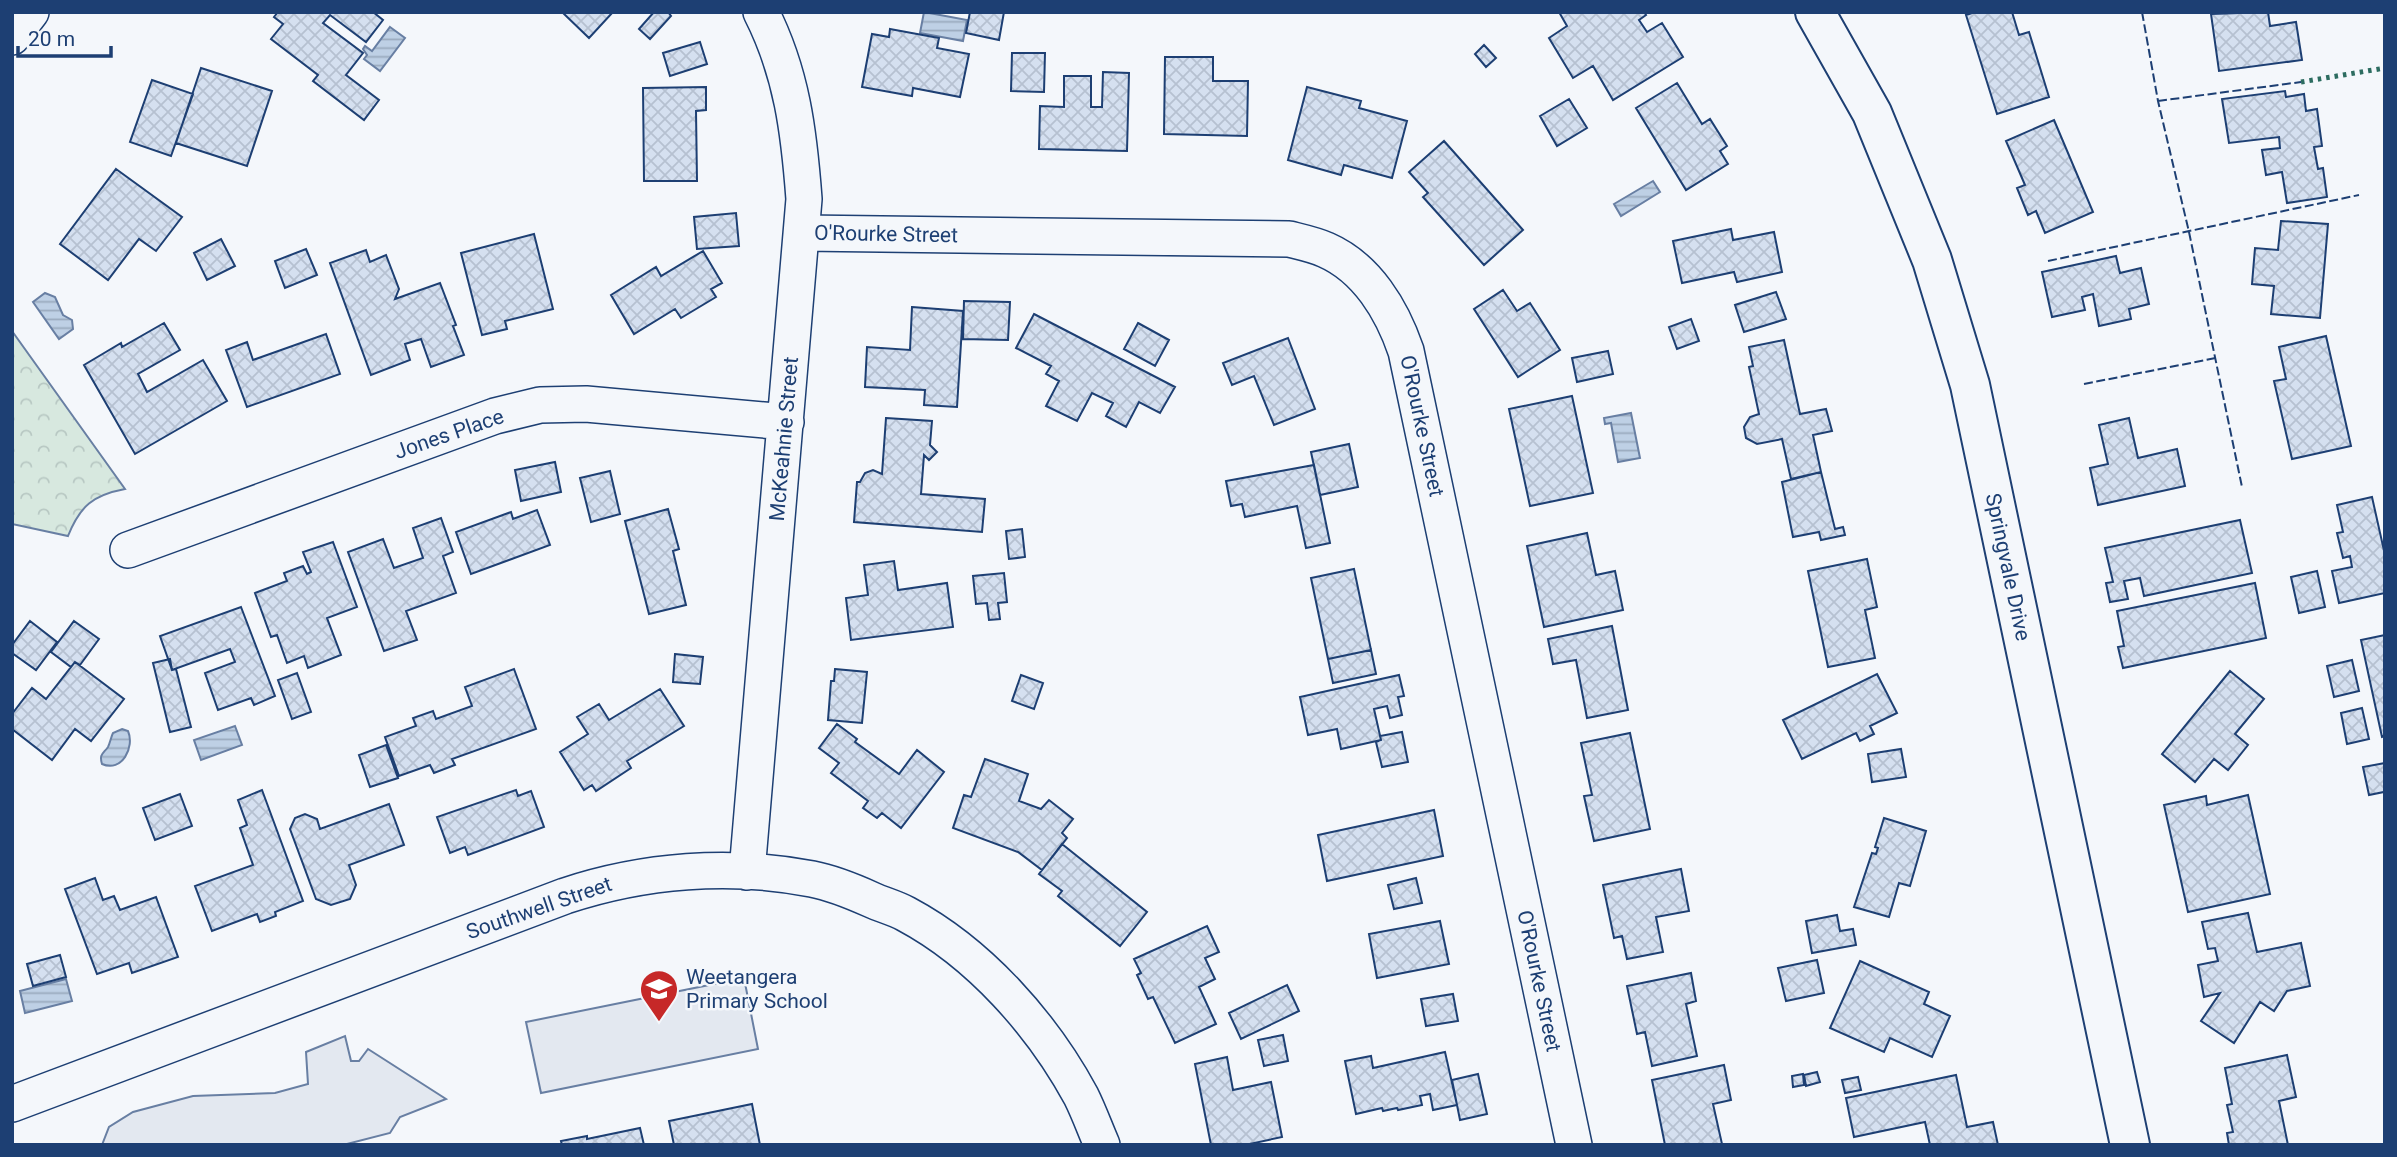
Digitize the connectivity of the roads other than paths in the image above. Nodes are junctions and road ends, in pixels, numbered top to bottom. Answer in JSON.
{"nodes":[{"id":1,"x":31,"y":12,"type":"edge"},
{"id":2,"x":761,"y":12,"type":"edge"},
{"id":3,"x":1815,"y":12,"type":"edge"},
{"id":4,"x":12,"y":37,"type":"edge"},
{"id":5,"x":803,"y":233,"type":"junction"},
{"id":6,"x":786,"y":422,"type":"junction"},
{"id":7,"x":128,"y":550,"type":"dead end"},
{"id":8,"x":747,"y":872,"type":"junction"},
{"id":9,"x":12,"y":1104,"type":"edge"},
{"id":10,"x":1102,"y":1145,"type":"edge"},
{"id":11,"x":1574,"y":1145,"type":"edge"},
{"id":12,"x":2130,"y":1145,"type":"edge"}],
"edges":[{"from":1,"to":4,"type":"street"},
{"from":2,"to":5,"type":"street","name":"McKeahnie Street"},
{"from":3,"to":12,"type":"main road","name":"Springvale Drive"},
{"from":5,"to":6,"type":"street","name":"McKeahnie Street"},
{"from":5,"to":11,"type":"street","name":"O'Rourke Street"},
{"from":6,"to":7,"type":"street","name":"Jones Place"},
{"from":6,"to":8,"type":"street","name":"McKeahnie Street"},
{"from":8,"to":9,"type":"street","name":"Southwell Street"},
{"from":8,"to":10,"type":"street","name":"Southwell Street"}]}
